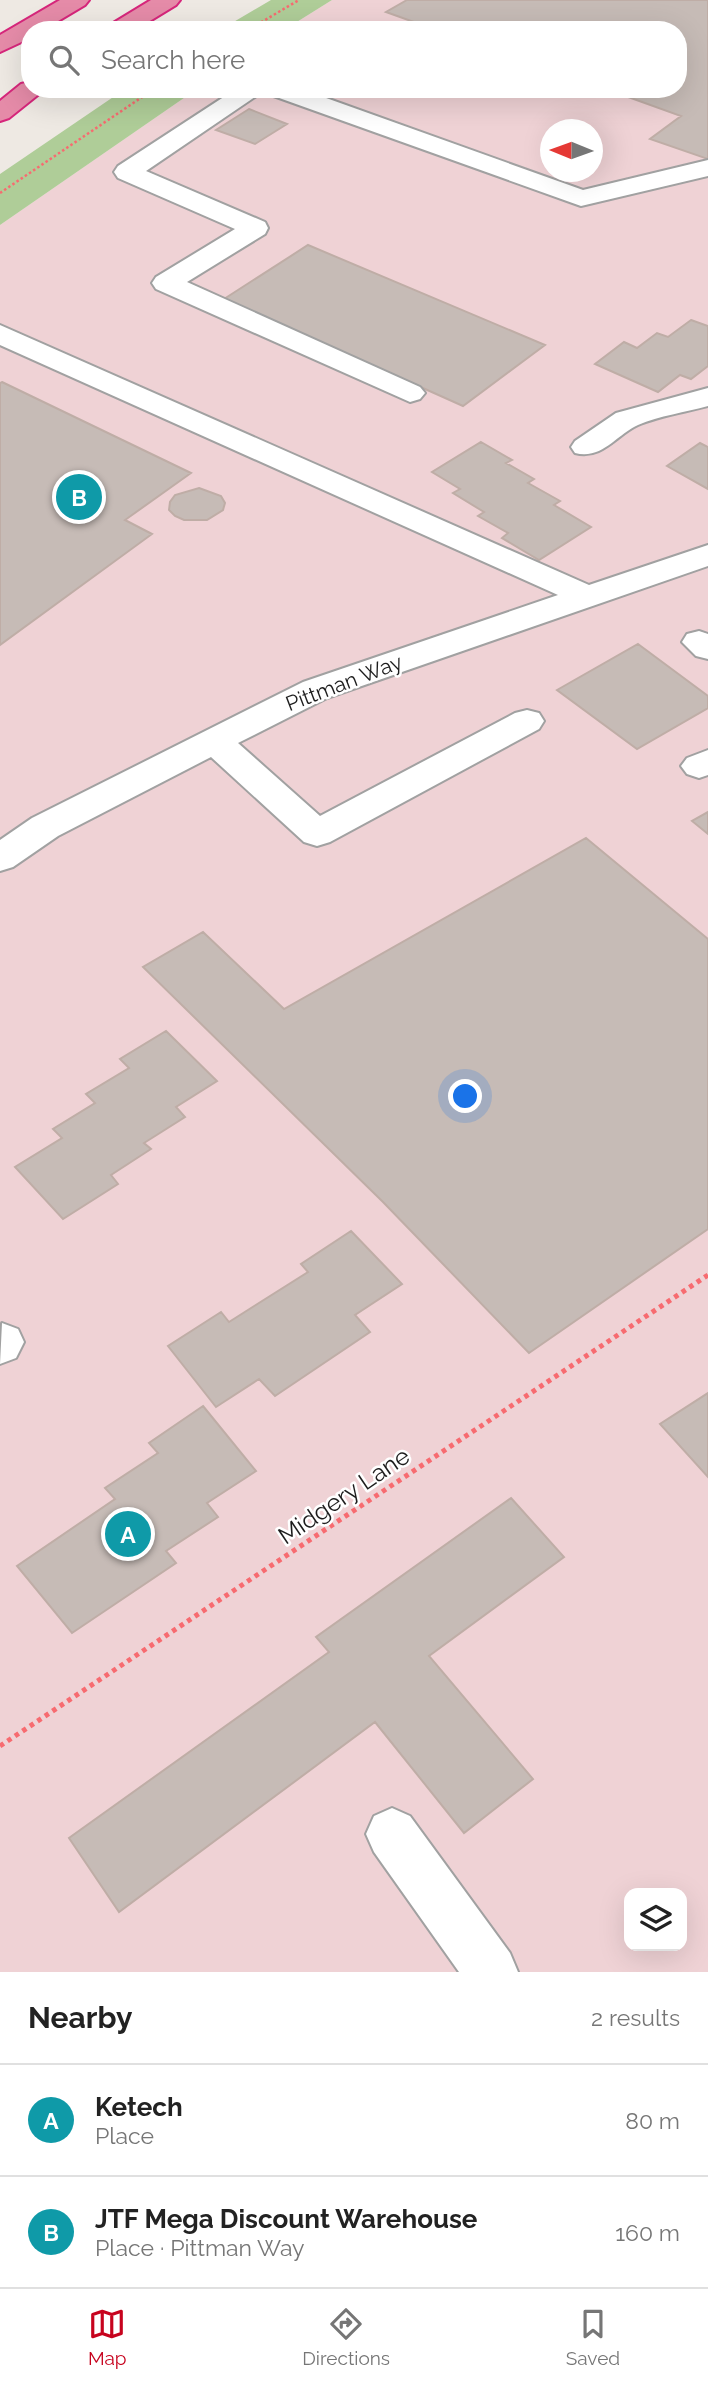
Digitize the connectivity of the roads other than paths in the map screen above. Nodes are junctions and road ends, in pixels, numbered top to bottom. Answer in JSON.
{"nodes":[{"id":1,"x":76,"y":0,"type":"edge"},
{"id":2,"x":168,"y":0,"type":"edge"},
{"id":3,"x":41,"y":21,"type":"edge"},
{"id":4,"x":133,"y":21,"type":"edge"},
{"id":5,"x":21,"y":33,"type":"edge"},
{"id":6,"x":0,"y":45,"type":"edge"},
{"id":7,"x":21,"y":88,"type":"edge"},
{"id":8,"x":21,"y":96,"type":"edge"},
{"id":9,"x":239,"y":98,"type":"edge"},
{"id":10,"x":302,"y":98,"type":"edge"},
{"id":11,"x":0,"y":100,"type":"edge"},
{"id":12,"x":0,"y":113,"type":"edge"},
{"id":13,"x":708,"y":168,"type":"edge"},
{"id":14,"x":0,"y":334,"type":"edge"},
{"id":15,"x":410,"y":393,"type":"dead end"},
{"id":16,"x":708,"y":397,"type":"edge"},
{"id":17,"x":586,"y":447,"type":"dead end"},
{"id":18,"x":708,"y":555,"type":"edge"},
{"id":19,"x":587,"y":596,"type":"junction"},
{"id":20,"x":527,"y":721,"type":"dead end"},
{"id":21,"x":214,"y":741,"type":"junction"},
{"id":22,"x":0,"y":858,"type":"edge"},
{"id":23,"x":391,"y":1834,"type":"dead end"},
{"id":24,"x":491,"y":1972,"type":"edge"}],
"edges":[{"from":1,"to":3,"type":"highway"},
{"from":2,"to":4,"type":"highway"},
{"from":5,"to":6,"type":"highway"},
{"from":7,"to":11,"type":"highway"},
{"from":8,"to":12,"type":"highway"},
{"from":9,"to":15,"type":"street"},
{"from":10,"to":13,"type":"street"},
{"from":14,"to":19,"type":"street"},
{"from":16,"to":17,"type":"street"},
{"from":18,"to":19,"type":"street","name":"Pittman Way"},
{"from":19,"to":21,"type":"street","name":"Pittman Way"},
{"from":20,"to":21,"type":"street"},
{"from":21,"to":22,"type":"street","name":"Pittman Way"},
{"from":23,"to":24,"type":"street"}]}
